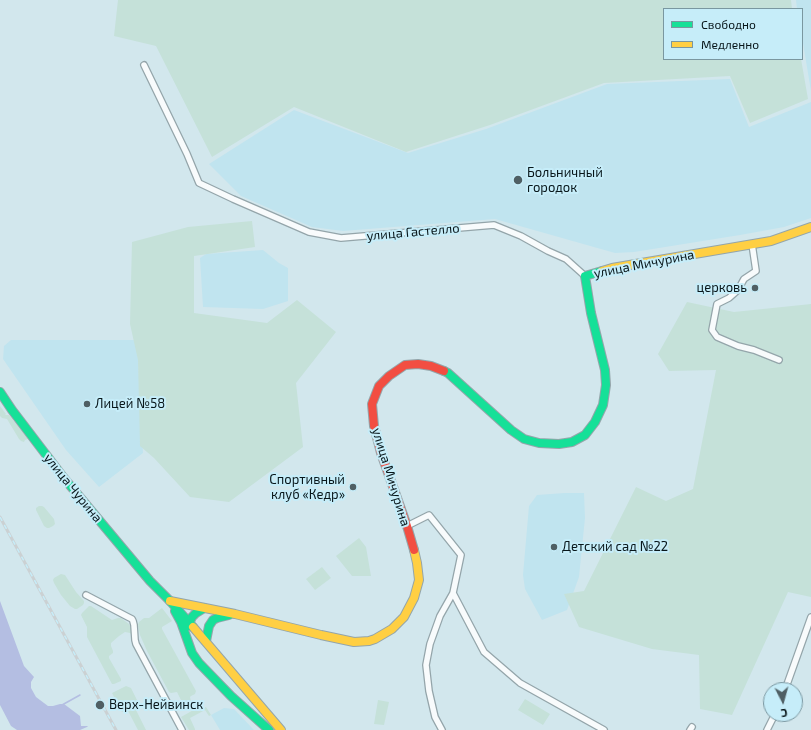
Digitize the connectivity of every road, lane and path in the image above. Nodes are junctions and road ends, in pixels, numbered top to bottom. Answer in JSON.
{"nodes":[{"id":1,"x":144,"y":65,"type":"dead end"},
{"id":2,"x":811,"y":227,"type":"edge"},
{"id":3,"x":752,"y":244,"type":"junction"},
{"id":4,"x":585,"y":276,"type":"junction"},
{"id":5,"x":779,"y":360,"type":"dead end"},
{"id":6,"x":0,"y":392,"type":"edge"},
{"id":7,"x":407,"y":526,"type":"junction"},
{"id":8,"x":452,"y":593,"type":"junction"},
{"id":9,"x":86,"y":595,"type":"dead end"},
{"id":10,"x":170,"y":601,"type":"junction"},
{"id":11,"x":204,"y":608,"type":"junction"},
{"id":12,"x":235,"y":614,"type":"junction"},
{"id":13,"x":811,"y":617,"type":"edge"},
{"id":14,"x":189,"y":622,"type":"junction"},
{"id":15,"x":186,"y":638,"type":"junction"},
{"id":16,"x":206,"y":641,"type":"junction"},
{"id":17,"x":788,"y":682,"type":"edge"},
{"id":18,"x":278,"y":729,"type":"edge"},
{"id":19,"x":182,"y":730,"type":"edge"},
{"id":20,"x":268,"y":730,"type":"edge"},
{"id":21,"x":442,"y":730,"type":"edge"},
{"id":22,"x":604,"y":730,"type":"edge"}],
"edges":[{"from":1,"to":4,"type":"street","name":"улица Гастелло"},
{"from":2,"to":3,"type":"street","name":"улица Мичурина"},
{"from":3,"to":4,"type":"street","name":"улица Мичурина"},
{"from":3,"to":5,"type":"street"},
{"from":4,"to":7,"type":"street","name":"улица Мичурина"},
{"from":6,"to":10,"type":"street","name":"улица Чурина"},
{"from":7,"to":8,"type":"street"},
{"from":7,"to":12,"type":"street","name":"улица Мичурина"},
{"from":8,"to":21,"type":"street"},
{"from":8,"to":22,"type":"street"},
{"from":9,"to":19,"type":"street"},
{"from":10,"to":11,"type":"street","name":"улица Мичурина"},
{"from":10,"to":14,"type":"street"},
{"from":10,"to":15,"type":"street"},
{"from":11,"to":12,"type":"street","name":"улица Мичурина"},
{"from":11,"to":14,"type":"street"},
{"from":12,"to":16,"type":"street"},
{"from":13,"to":17,"type":"street"},
{"from":14,"to":15,"type":"street"},
{"from":14,"to":16,"type":"street"},
{"from":15,"to":20,"type":"street"},
{"from":16,"to":18,"type":"street"}]}
